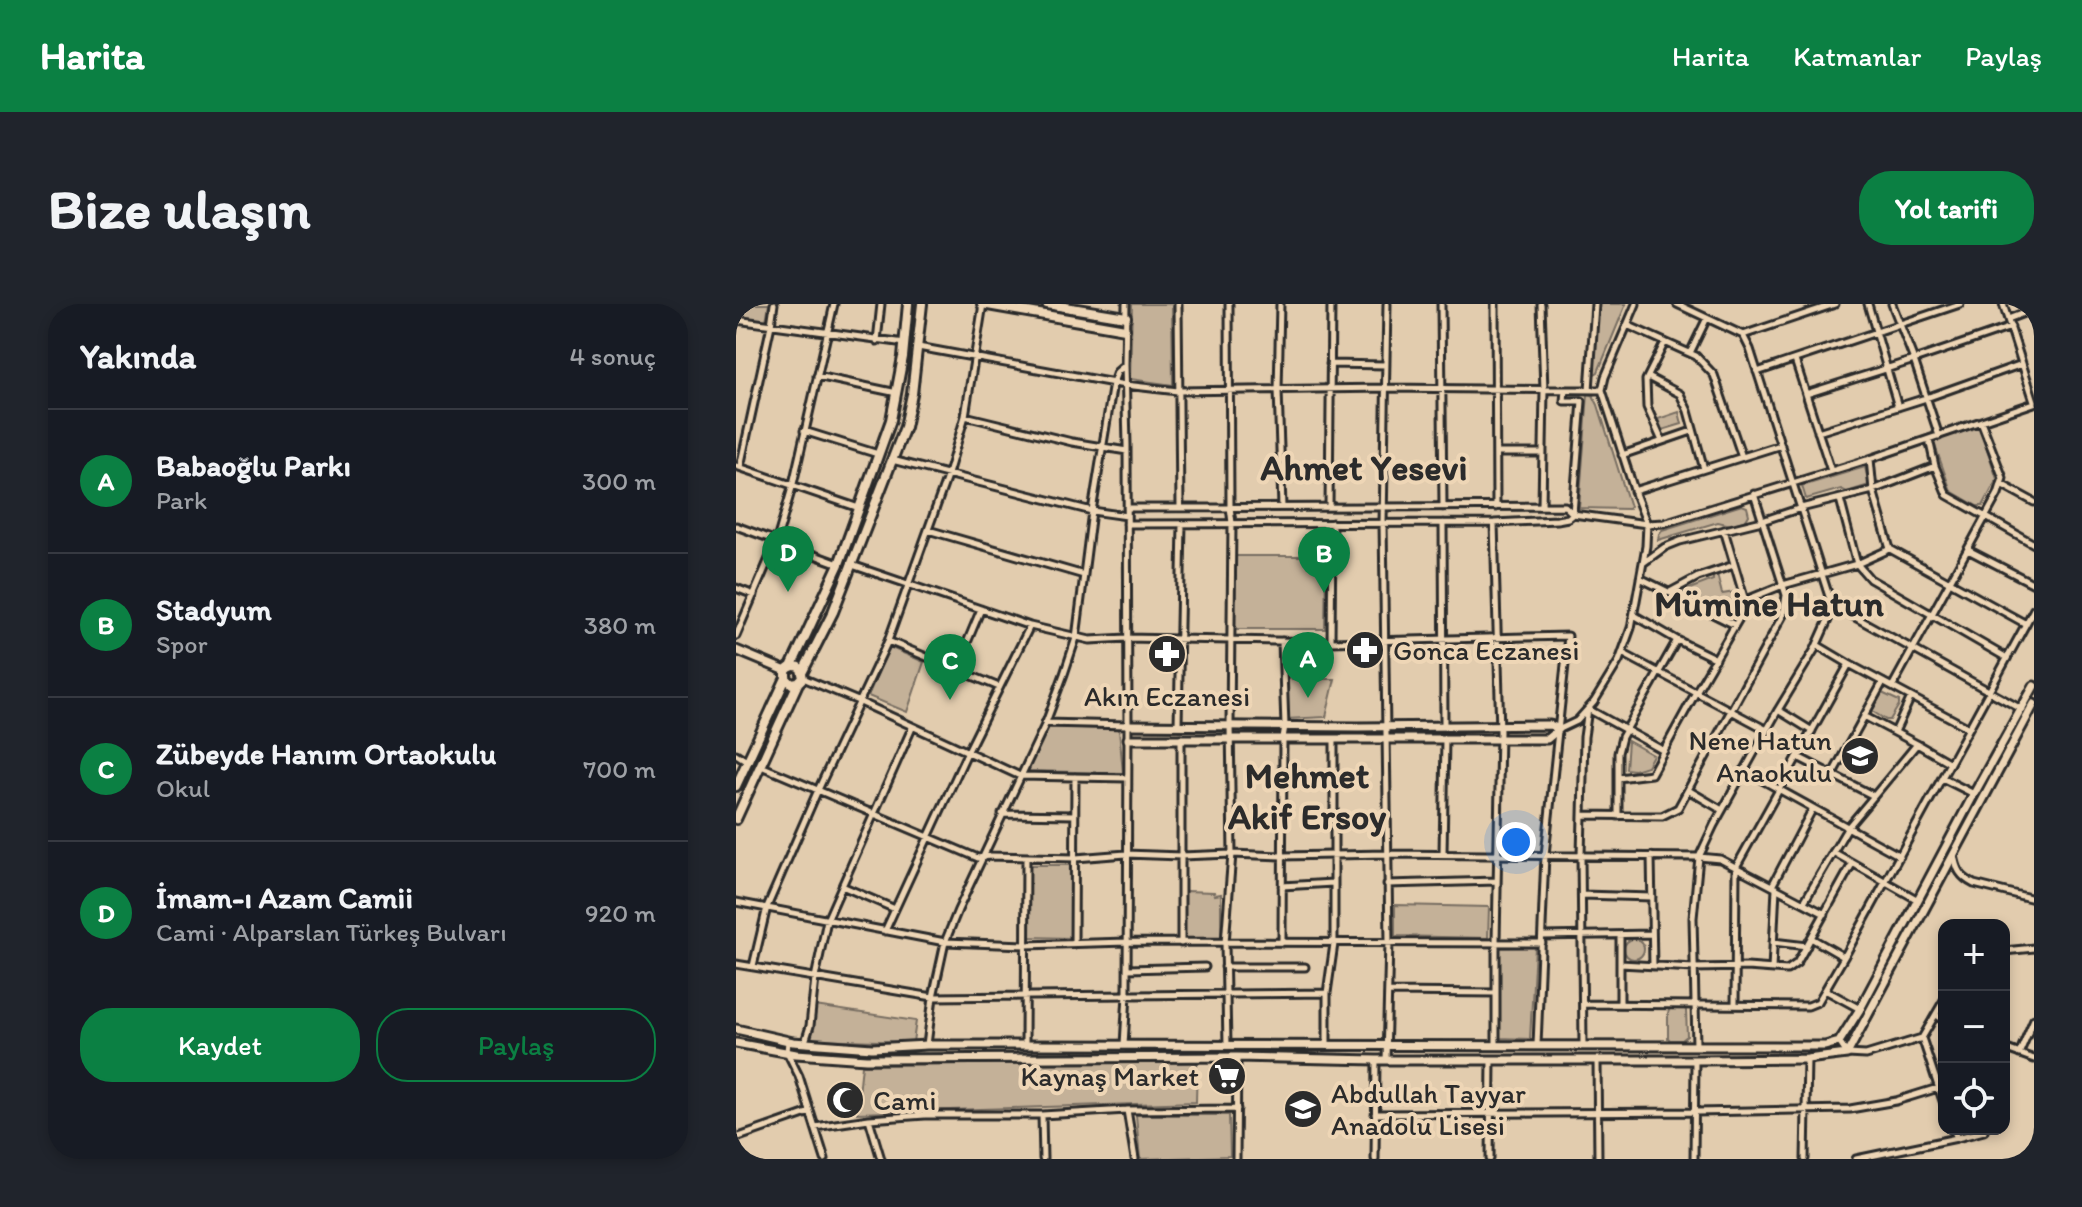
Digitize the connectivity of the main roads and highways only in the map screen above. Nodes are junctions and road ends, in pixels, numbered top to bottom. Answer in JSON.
{"nodes":[{"id":1,"x":908,"y":304,"type":"edge"},
{"id":2,"x":922,"y":304,"type":"edge"},
{"id":3,"x":982,"y":304,"type":"edge"},
{"id":4,"x":1047,"y":304,"type":"edge"},
{"id":5,"x":1069,"y":306,"type":"edge"},
{"id":6,"x":1126,"y":317,"type":"road end"},
{"id":7,"x":1125,"y":329,"type":"road end"},
{"id":8,"x":788,"y":672,"type":"junction"},
{"id":9,"x":801,"y":678,"type":"junction"},
{"id":10,"x":736,"y":786,"type":"edge"},
{"id":11,"x":736,"y":819,"type":"edge"}],
"edges":[{"from":1,"to":8,"type":"main road"},
{"from":2,"to":9,"type":"main road"},
{"from":3,"to":7,"type":"main road"},
{"from":4,"to":5,"type":"main road"},
{"from":5,"to":6,"type":"main road"},
{"from":8,"to":9,"type":"main road"},
{"from":8,"to":9,"type":"main road"},
{"from":8,"to":10,"type":"main road"},
{"from":9,"to":11,"type":"main road"}]}
